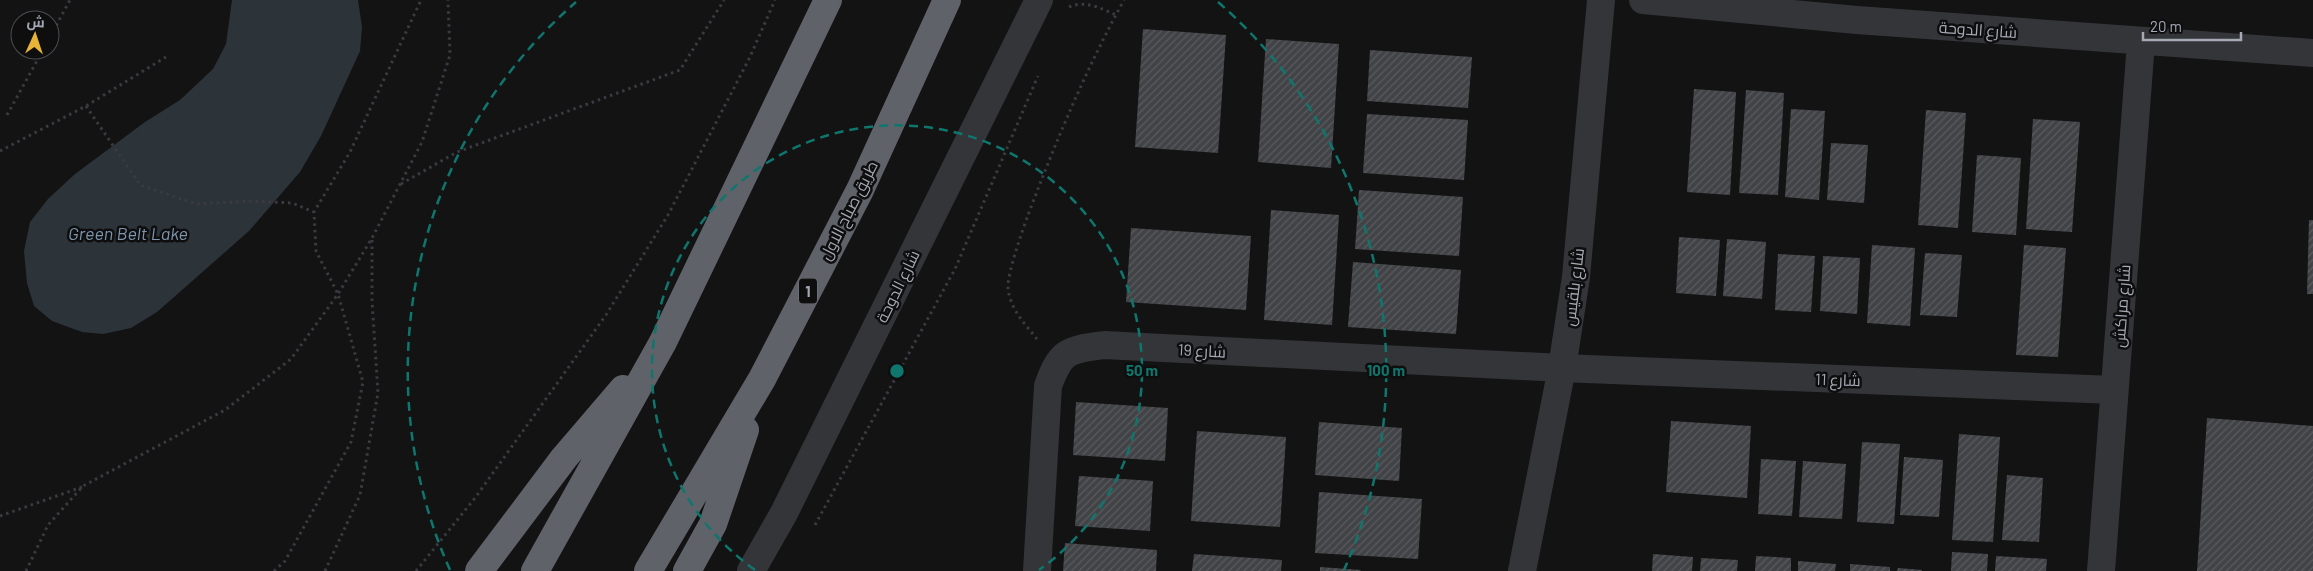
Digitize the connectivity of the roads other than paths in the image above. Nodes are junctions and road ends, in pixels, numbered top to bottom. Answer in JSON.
{"nodes":[{"id":1,"x":828,"y":0,"type":"edge"},
{"id":2,"x":947,"y":0,"type":"edge"},
{"id":3,"x":1039,"y":0,"type":"edge"},
{"id":4,"x":1601,"y":0,"type":"edge"},
{"id":5,"x":1643,"y":0,"type":"edge"},
{"id":6,"x":1877,"y":0,"type":"edge"},
{"id":7,"x":1857,"y":20,"type":"junction"},
{"id":8,"x":2141,"y":42,"type":"junction"},
{"id":9,"x":2313,"y":53,"type":"edge"},
{"id":10,"x":662,"y":342,"type":"junction"},
{"id":11,"x":1562,"y":368,"type":"junction"},
{"id":12,"x":762,"y":379,"type":"junction"},
{"id":13,"x":2114,"y":390,"type":"junction"},
{"id":14,"x":479,"y":571,"type":"edge"},
{"id":15,"x":535,"y":571,"type":"edge"},
{"id":16,"x":648,"y":571,"type":"edge"},
{"id":17,"x":687,"y":571,"type":"edge"},
{"id":18,"x":751,"y":571,"type":"edge"},
{"id":19,"x":1037,"y":571,"type":"edge"},
{"id":20,"x":1522,"y":571,"type":"edge"},
{"id":21,"x":2100,"y":571,"type":"edge"}],
"edges":[{"from":1,"to":10,"type":"highway"},
{"from":2,"to":12,"type":"highway","name":"طريق صباح الاول","number":"1"},
{"from":3,"to":18,"type":"street","name":"شارع الدوحة"},
{"from":4,"to":11,"type":"street","name":"شارع بلقيس"},
{"from":5,"to":7,"type":"street","name":"شارع الدوحة"},
{"from":6,"to":7,"type":"street"},
{"from":7,"to":8,"type":"street","name":"شارع الدوحة"},
{"from":8,"to":9,"type":"street","name":"شارع الدوحة"},
{"from":8,"to":13,"type":"street","name":"شارع مراكش"},
{"from":10,"to":14,"type":"highway"},
{"from":10,"to":15,"type":"highway"},
{"from":11,"to":13,"type":"street","name":"شارع 11"},
{"from":11,"to":19,"type":"street","name":"شارع 19"},
{"from":11,"to":20,"type":"street","name":"شارع بلقيس"},
{"from":12,"to":16,"type":"highway","name":"طريق صباح الاول","number":"1"},
{"from":12,"to":17,"type":"highway"},
{"from":13,"to":21,"type":"street","name":"شارع مراكش"}]}
